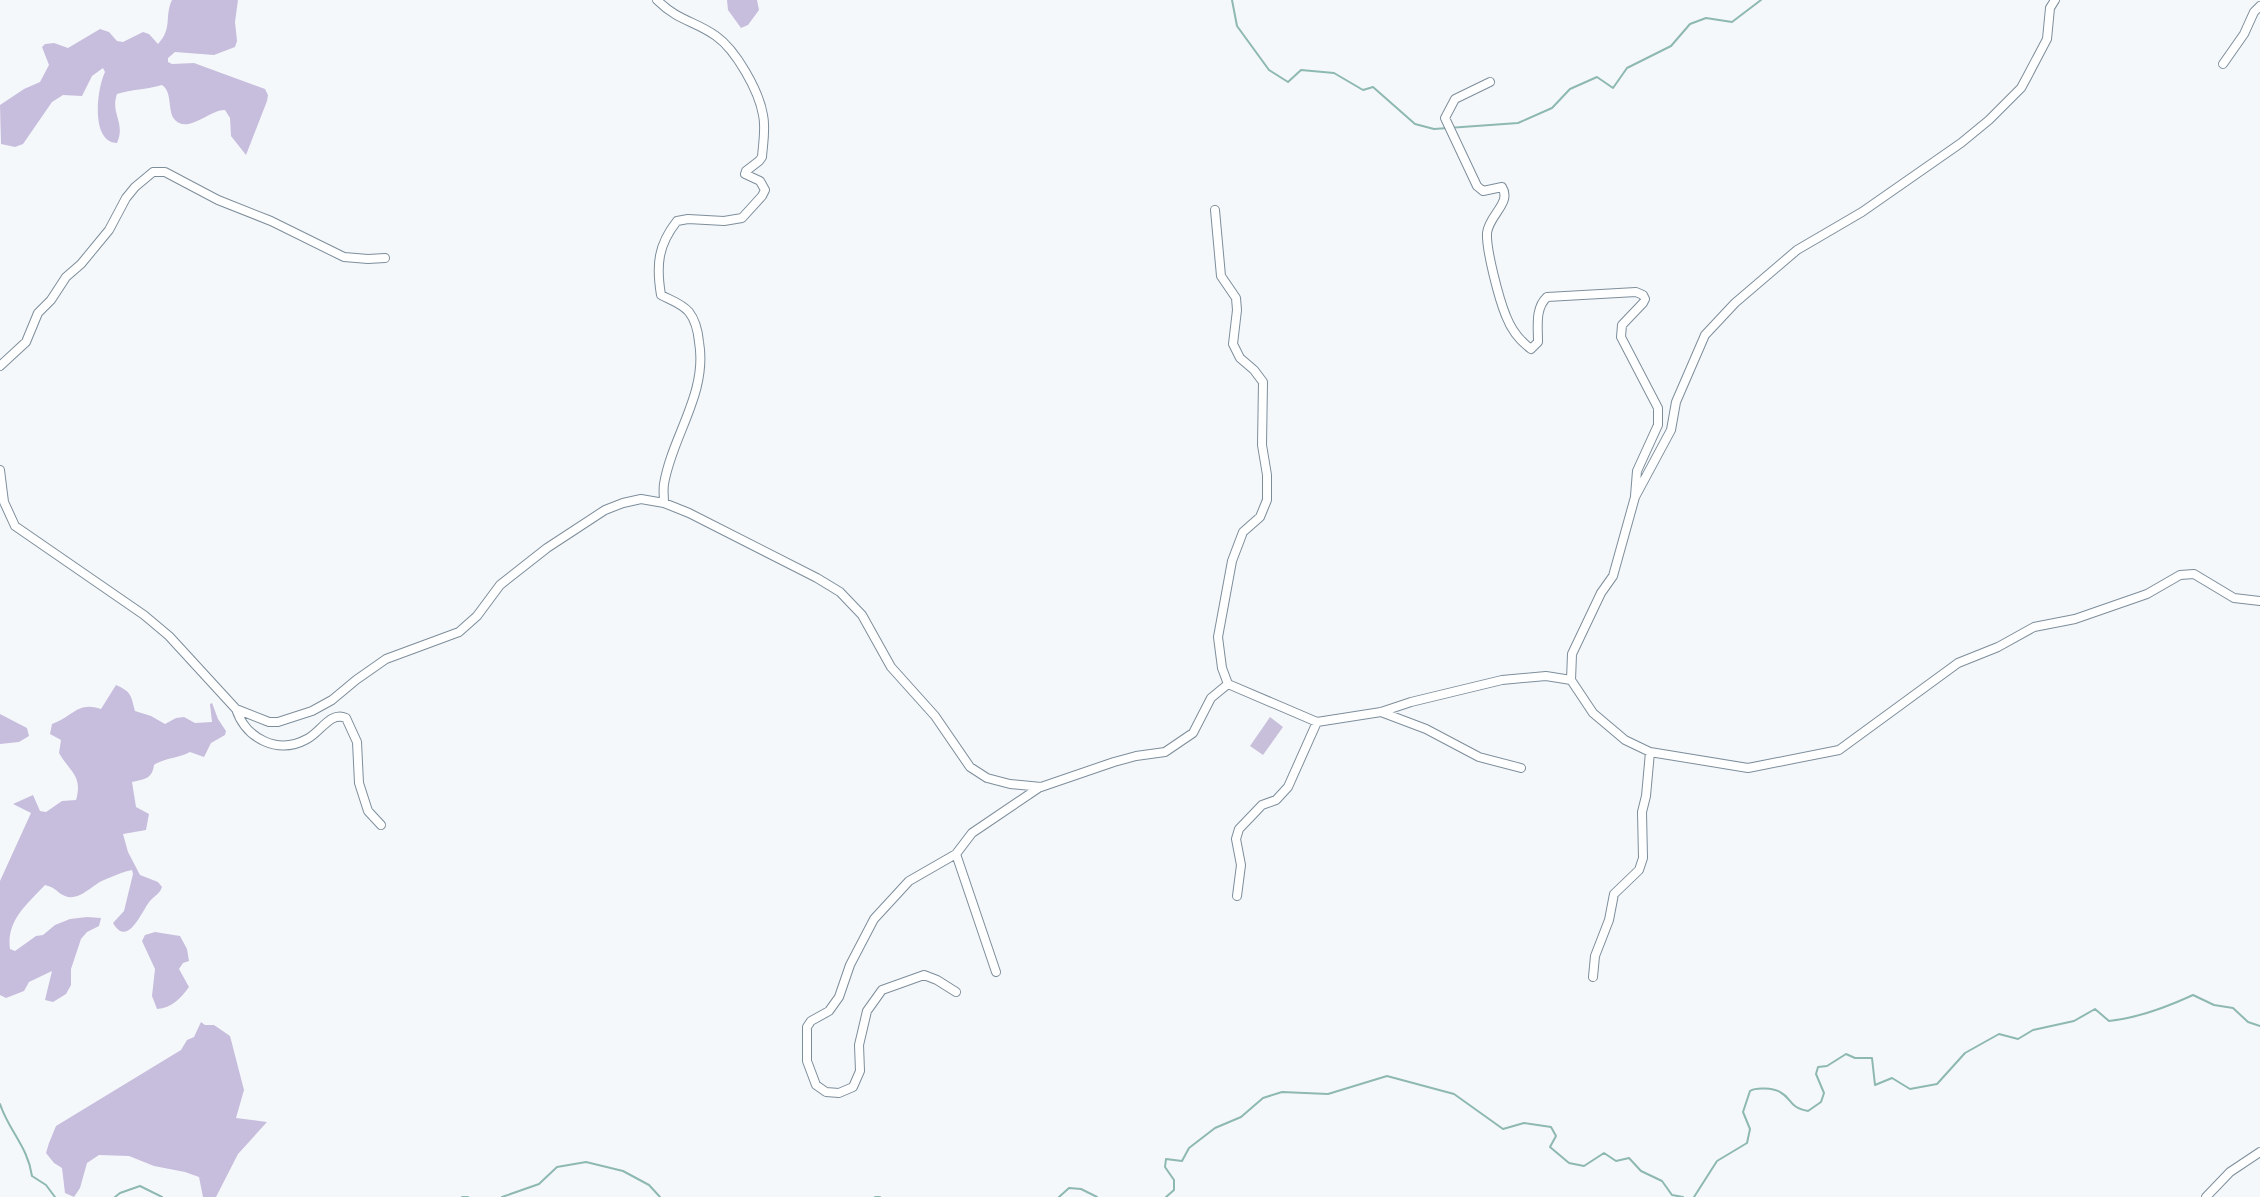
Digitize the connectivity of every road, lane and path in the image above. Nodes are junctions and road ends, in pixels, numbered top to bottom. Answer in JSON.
{"nodes":[{"id":1,"x":657,"y":0,"type":"edge"},
{"id":2,"x":2055,"y":0,"type":"edge"},
{"id":3,"x":2260,"y":6,"type":"edge"},
{"id":4,"x":2223,"y":64,"type":"dead end"},
{"id":5,"x":1490,"y":82,"type":"dead end"},
{"id":6,"x":1215,"y":210,"type":"dead end"},
{"id":7,"x":385,"y":258,"type":"dead end"},
{"id":8,"x":0,"y":366,"type":"edge"},
{"id":9,"x":0,"y":470,"type":"edge"},
{"id":10,"x":1635,"y":497,"type":"junction"},
{"id":11,"x":664,"y":503,"type":"junction"},
{"id":12,"x":2260,"y":601,"type":"edge"},
{"id":13,"x":1571,"y":680,"type":"junction"},
{"id":14,"x":1228,"y":684,"type":"junction"},
{"id":15,"x":236,"y":709,"type":"junction"},
{"id":16,"x":1382,"y":712,"type":"junction"},
{"id":17,"x":1317,"y":722,"type":"junction"},
{"id":18,"x":1650,"y":752,"type":"junction"},
{"id":19,"x":1521,"y":768,"type":"dead end"},
{"id":20,"x":1041,"y":787,"type":"junction"},
{"id":21,"x":381,"y":825,"type":"dead end"},
{"id":22,"x":956,"y":854,"type":"junction"},
{"id":23,"x":1236,"y":896,"type":"dead end"},
{"id":24,"x":996,"y":972,"type":"dead end"},
{"id":25,"x":1593,"y":976,"type":"dead end"},
{"id":26,"x":956,"y":992,"type":"dead end"},
{"id":27,"x":2260,"y":1152,"type":"edge"},
{"id":28,"x":2206,"y":1197,"type":"edge"}],
"edges":[{"from":1,"to":11,"type":"street"},
{"from":2,"to":10,"type":"street"},
{"from":3,"to":4,"type":"street"},
{"from":5,"to":10,"type":"street"},
{"from":6,"to":14,"type":"street"},
{"from":7,"to":8,"type":"street"},
{"from":9,"to":15,"type":"street"},
{"from":10,"to":13,"type":"street"},
{"from":11,"to":15,"type":"street"},
{"from":11,"to":20,"type":"street"},
{"from":12,"to":18,"type":"street"},
{"from":13,"to":16,"type":"street"},
{"from":13,"to":18,"type":"street"},
{"from":14,"to":17,"type":"street"},
{"from":14,"to":20,"type":"street"},
{"from":15,"to":21,"type":"street"},
{"from":16,"to":17,"type":"street"},
{"from":16,"to":19,"type":"street"},
{"from":17,"to":23,"type":"street"},
{"from":18,"to":25,"type":"street"},
{"from":20,"to":22,"type":"street"},
{"from":22,"to":24,"type":"street"},
{"from":22,"to":26,"type":"street"},
{"from":27,"to":28,"type":"street"}]}
